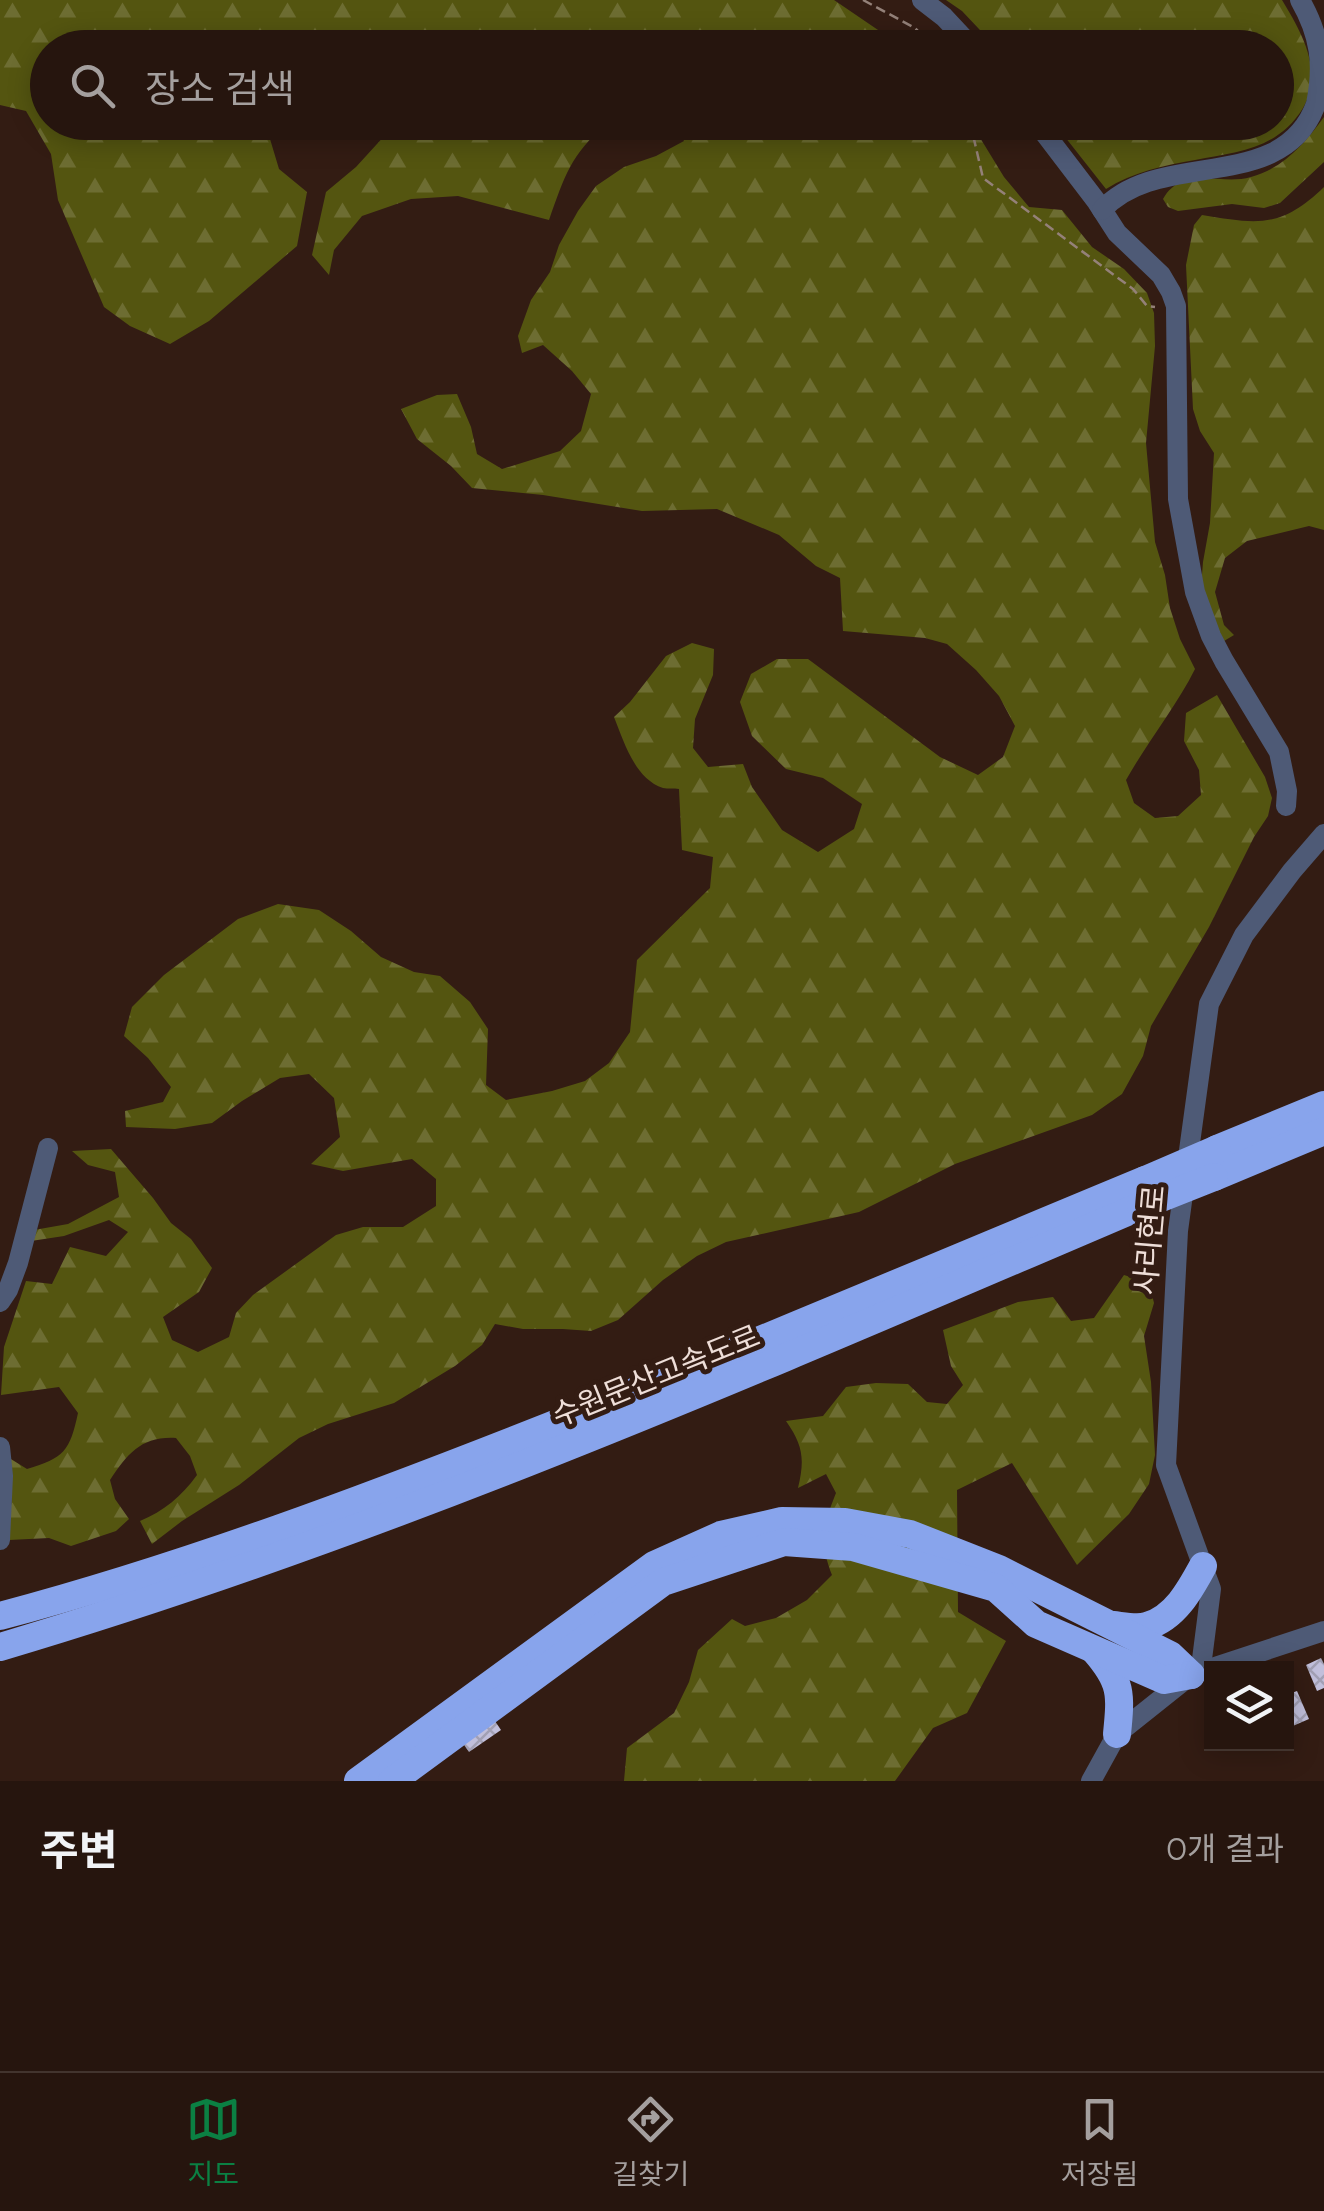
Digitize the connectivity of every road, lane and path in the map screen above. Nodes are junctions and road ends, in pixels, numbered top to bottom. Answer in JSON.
{"nodes":[{"id":1,"x":863,"y":0,"type":"edge"},
{"id":2,"x":922,"y":0,"type":"edge"},
{"id":3,"x":1300,"y":0,"type":"edge"},
{"id":4,"x":917,"y":30,"type":"edge"},
{"id":5,"x":956,"y":30,"type":"edge"},
{"id":6,"x":1294,"y":135,"type":"edge"},
{"id":7,"x":974,"y":140,"type":"edge"},
{"id":8,"x":1050,"y":140,"type":"edge"},
{"id":9,"x":1289,"y":140,"type":"edge"},
{"id":10,"x":1102,"y":210,"type":"junction"},
{"id":11,"x":1176,"y":311,"type":"junction"},
{"id":12,"x":1286,"y":806,"type":"dead end"},
{"id":13,"x":1324,"y":834,"type":"edge"},
{"id":14,"x":1324,"y":1106,"type":"edge"},
{"id":15,"x":1324,"y":1131,"type":"edge"},
{"id":16,"x":48,"y":1148,"type":"dead end"},
{"id":17,"x":1216,"y":1163,"type":"junction"},
{"id":18,"x":1143,"y":1193,"type":"junction"},
{"id":19,"x":0,"y":1302,"type":"edge"},
{"id":20,"x":0,"y":1447,"type":"edge"},
{"id":21,"x":0,"y":1540,"type":"edge"},
{"id":22,"x":1203,"y":1566,"type":"junction"},
{"id":23,"x":0,"y":1616,"type":"edge"},
{"id":24,"x":1110,"y":1625,"type":"junction"},
{"id":25,"x":1324,"y":1631,"type":"edge"},
{"id":26,"x":0,"y":1647,"type":"edge"},
{"id":27,"x":1094,"y":1650,"type":"junction"},
{"id":28,"x":1235,"y":1661,"type":"edge"},
{"id":29,"x":1204,"y":1670,"type":"edge"},
{"id":30,"x":1204,"y":1671,"type":"edge"},
{"id":31,"x":1204,"y":1671,"type":"edge"},
{"id":32,"x":1204,"y":1672,"type":"edge"},
{"id":33,"x":1118,"y":1734,"type":"junction"},
{"id":34,"x":358,"y":1781,"type":"edge"},
{"id":35,"x":392,"y":1781,"type":"edge"},
{"id":36,"x":1092,"y":1781,"type":"edge"}],
"edges":[{"from":1,"to":4,"type":"path"},
{"from":2,"to":5,"type":"street"},
{"from":3,"to":6,"type":"street"},
{"from":7,"to":11,"type":"path"},
{"from":8,"to":10,"type":"street"},
{"from":9,"to":10,"type":"street"},
{"from":10,"to":11,"type":"street"},
{"from":11,"to":12,"type":"street"},
{"from":13,"to":22,"type":"street","name":"사리현로"},
{"from":14,"to":17,"type":"highway","name":"수원문산고속도로"},
{"from":15,"to":17,"type":"highway","name":"수원문산고속도로"},
{"from":16,"to":19,"type":"street"},
{"from":17,"to":18,"type":"highway","name":"수원문산고속도로","bridge":true},
{"from":18,"to":23,"type":"highway","name":"수원문산고속도로"},
{"from":18,"to":26,"type":"highway","name":"수원문산고속도로"},
{"from":20,"to":21,"type":"street"},
{"from":22,"to":24,"type":"highway"},
{"from":22,"to":29,"type":"street","name":"사리현로"},
{"from":24,"to":30,"type":"highway"},
{"from":24,"to":34,"type":"highway"},
{"from":25,"to":28,"type":"street"},
{"from":27,"to":31,"type":"highway"},
{"from":27,"to":33,"type":"highway"},
{"from":27,"to":35,"type":"highway"},
{"from":32,"to":33,"type":"street"},
{"from":33,"to":36,"type":"street"}]}
